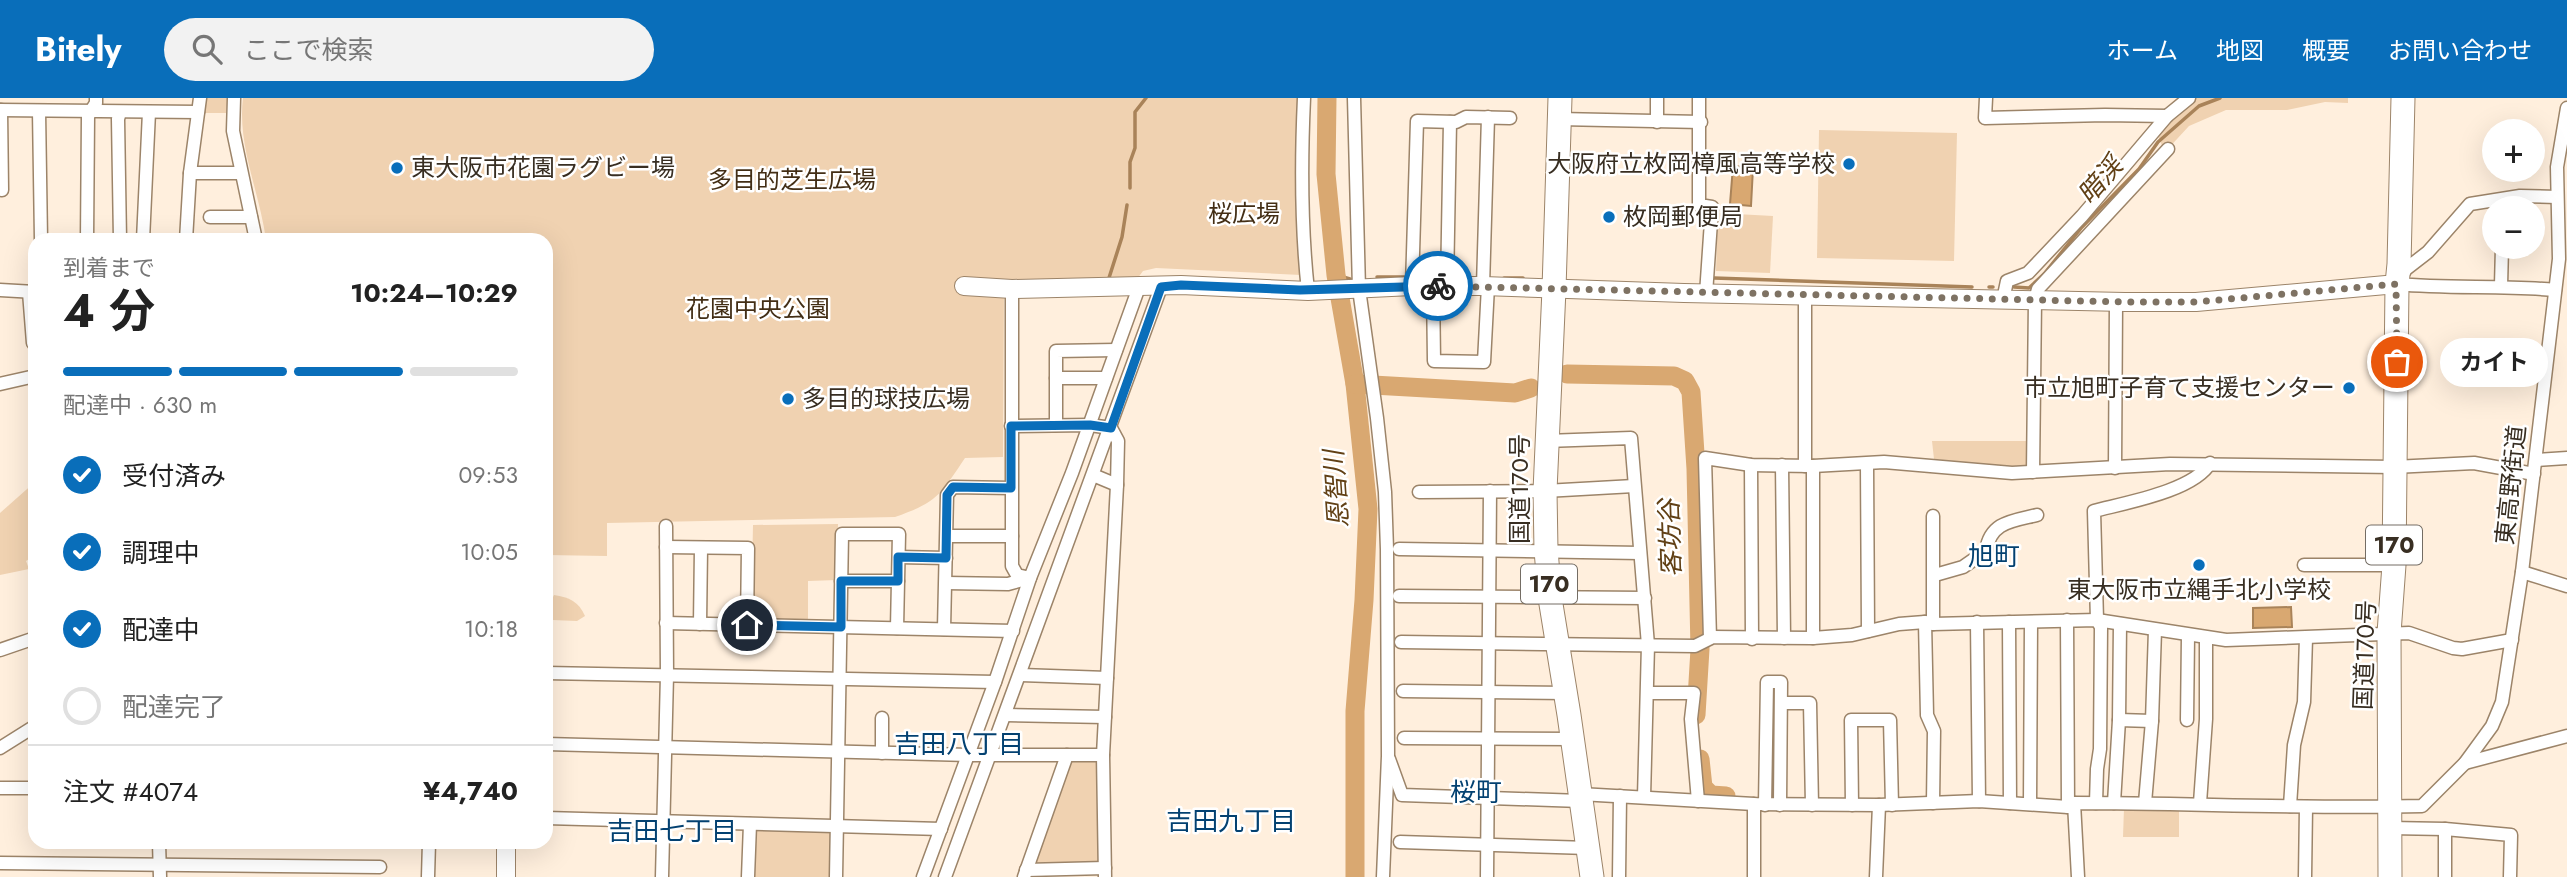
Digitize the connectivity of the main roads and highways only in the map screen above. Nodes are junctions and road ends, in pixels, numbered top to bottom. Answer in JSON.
{"nodes":[{"id":1,"x":2403,"y":98,"type":"edge"},
{"id":2,"x":1559,"y":108,"type":"edge"},
{"id":3,"x":1592,"y":877,"type":"edge"},
{"id":4,"x":2390,"y":877,"type":"edge"}],
"edges":[{"from":1,"to":4,"type":"highway","name":"国道170号","number":"170"},
{"from":2,"to":3,"type":"highway","name":"国道170号","number":"170"}]}
